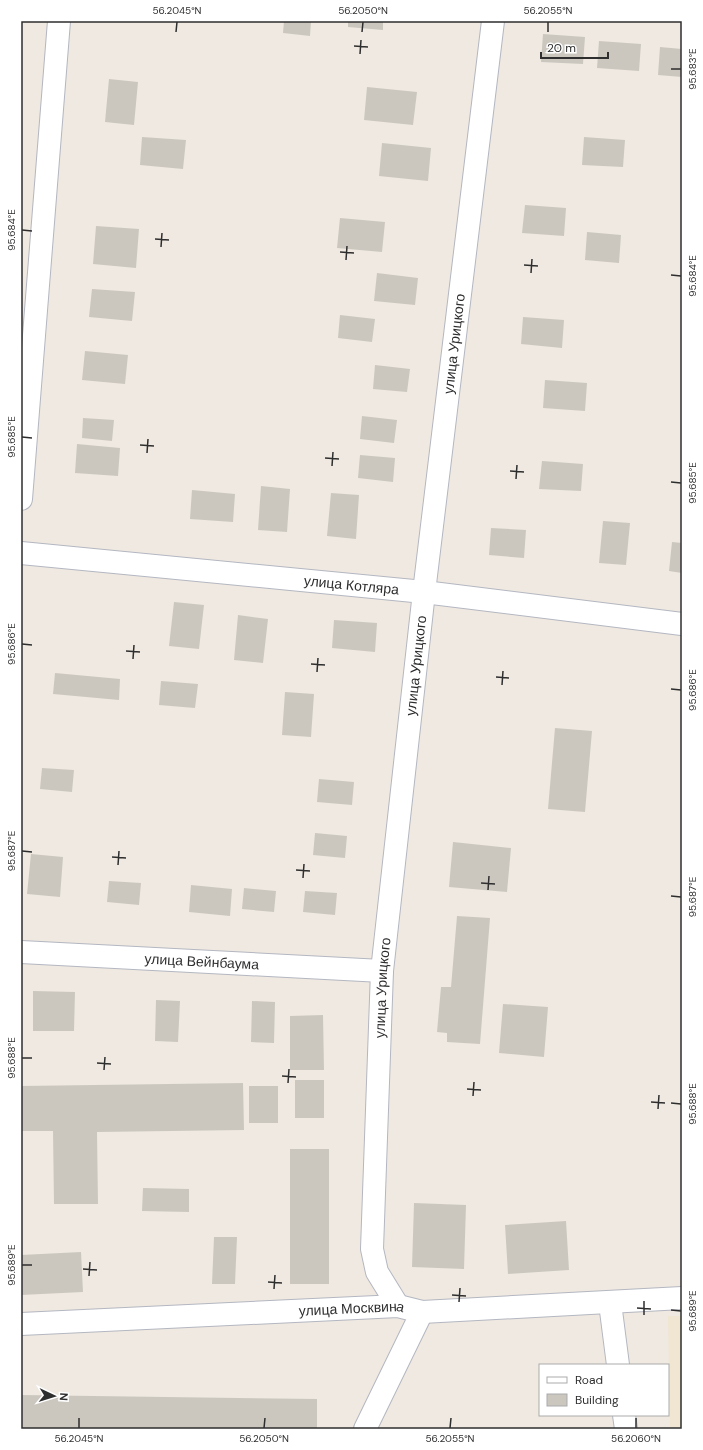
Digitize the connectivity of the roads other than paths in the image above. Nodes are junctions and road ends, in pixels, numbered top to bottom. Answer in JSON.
{"nodes":[{"id":1,"x":59,"y":21,"type":"edge"},
{"id":2,"x":493,"y":21,"type":"edge"},
{"id":3,"x":21,"y":499,"type":"edge"},
{"id":4,"x":21,"y":553,"type":"edge"},
{"id":5,"x":424,"y":592,"type":"junction"},
{"id":6,"x":682,"y":624,"type":"edge"},
{"id":7,"x":21,"y":952,"type":"edge"},
{"id":8,"x":382,"y":971,"type":"junction"},
{"id":9,"x":682,"y":1298,"type":"edge"},
{"id":10,"x":610,"y":1303,"type":"junction"},
{"id":11,"x":398,"y":1306,"type":"junction"},
{"id":12,"x":422,"y":1312,"type":"junction"},
{"id":13,"x":21,"y":1324,"type":"edge"},
{"id":14,"x":618,"y":1364,"type":"edge"},
{"id":15,"x":624,"y":1416,"type":"edge"},
{"id":16,"x":365,"y":1429,"type":"edge"},
{"id":17,"x":626,"y":1429,"type":"edge"}],
"edges":[{"from":1,"to":3,"type":"street"},
{"from":2,"to":5,"type":"street","name":"улица Урицкого"},
{"from":4,"to":5,"type":"street","name":"улица Котляра"},
{"from":5,"to":6,"type":"street","name":"улица Котляра"},
{"from":5,"to":8,"type":"street","name":"улица Урицкого"},
{"from":7,"to":8,"type":"street","name":"улица Вейнбаума"},
{"from":8,"to":11,"type":"street","name":"улица Урицкого"},
{"from":9,"to":10,"type":"street","name":"улица Москвина"},
{"from":10,"to":12,"type":"street","name":"улица Москвина"},
{"from":10,"to":14,"type":"street"},
{"from":11,"to":12,"type":"street","name":"улица Москвина"},
{"from":11,"to":13,"type":"street","name":"улица Москвина"},
{"from":12,"to":16,"type":"street"},
{"from":15,"to":17,"type":"street"}]}
